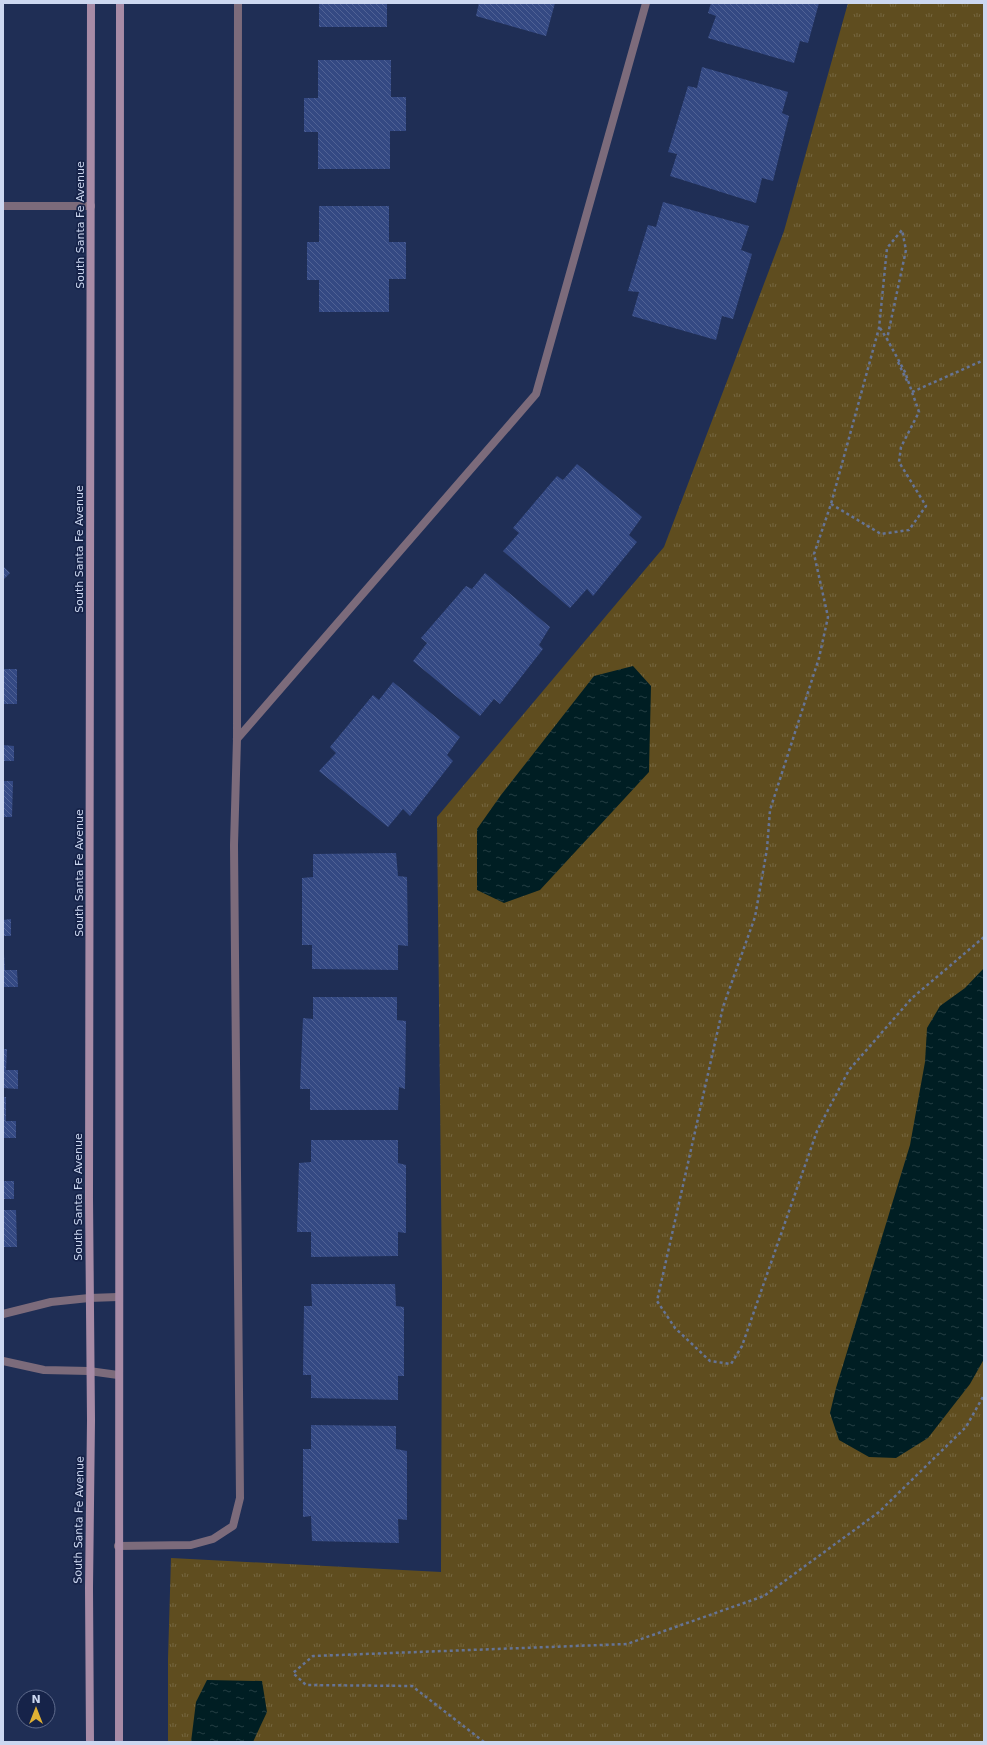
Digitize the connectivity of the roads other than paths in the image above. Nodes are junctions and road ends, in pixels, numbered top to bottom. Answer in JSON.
{"nodes":[{"id":1,"x":91,"y":3,"type":"edge"},
{"id":2,"x":120,"y":3,"type":"edge"},
{"id":3,"x":238,"y":3,"type":"edge"},
{"id":4,"x":646,"y":3,"type":"edge"},
{"id":5,"x":3,"y":206,"type":"edge"},
{"id":6,"x":91,"y":206,"type":"junction"},
{"id":7,"x":237,"y":739,"type":"junction"},
{"id":8,"x":118,"y":1297,"type":"junction"},
{"id":9,"x":89,"y":1298,"type":"junction"},
{"id":10,"x":3,"y":1314,"type":"edge"},
{"id":11,"x":3,"y":1361,"type":"edge"},
{"id":12,"x":89,"y":1371,"type":"junction"},
{"id":13,"x":118,"y":1375,"type":"junction"},
{"id":14,"x":118,"y":1546,"type":"junction"},
{"id":15,"x":90,"y":1742,"type":"edge"},
{"id":16,"x":119,"y":1742,"type":"edge"}],
"edges":[{"from":1,"to":6,"type":"main road","name":"South Santa Fe Avenue"},
{"from":2,"to":8,"type":"main road"},
{"from":3,"to":7,"type":"street"},
{"from":4,"to":7,"type":"street"},
{"from":5,"to":6,"type":"street"},
{"from":6,"to":9,"type":"main road","name":"South Santa Fe Avenue"},
{"from":7,"to":14,"type":"street"},
{"from":8,"to":9,"type":"street"},
{"from":8,"to":13,"type":"main road"},
{"from":9,"to":10,"type":"street"},
{"from":9,"to":12,"type":"main road","name":"South Santa Fe Avenue"},
{"from":11,"to":12,"type":"street"},
{"from":12,"to":13,"type":"street"},
{"from":12,"to":15,"type":"main road","name":"South Santa Fe Avenue"},
{"from":13,"to":14,"type":"main road"},
{"from":14,"to":16,"type":"main road"}]}
